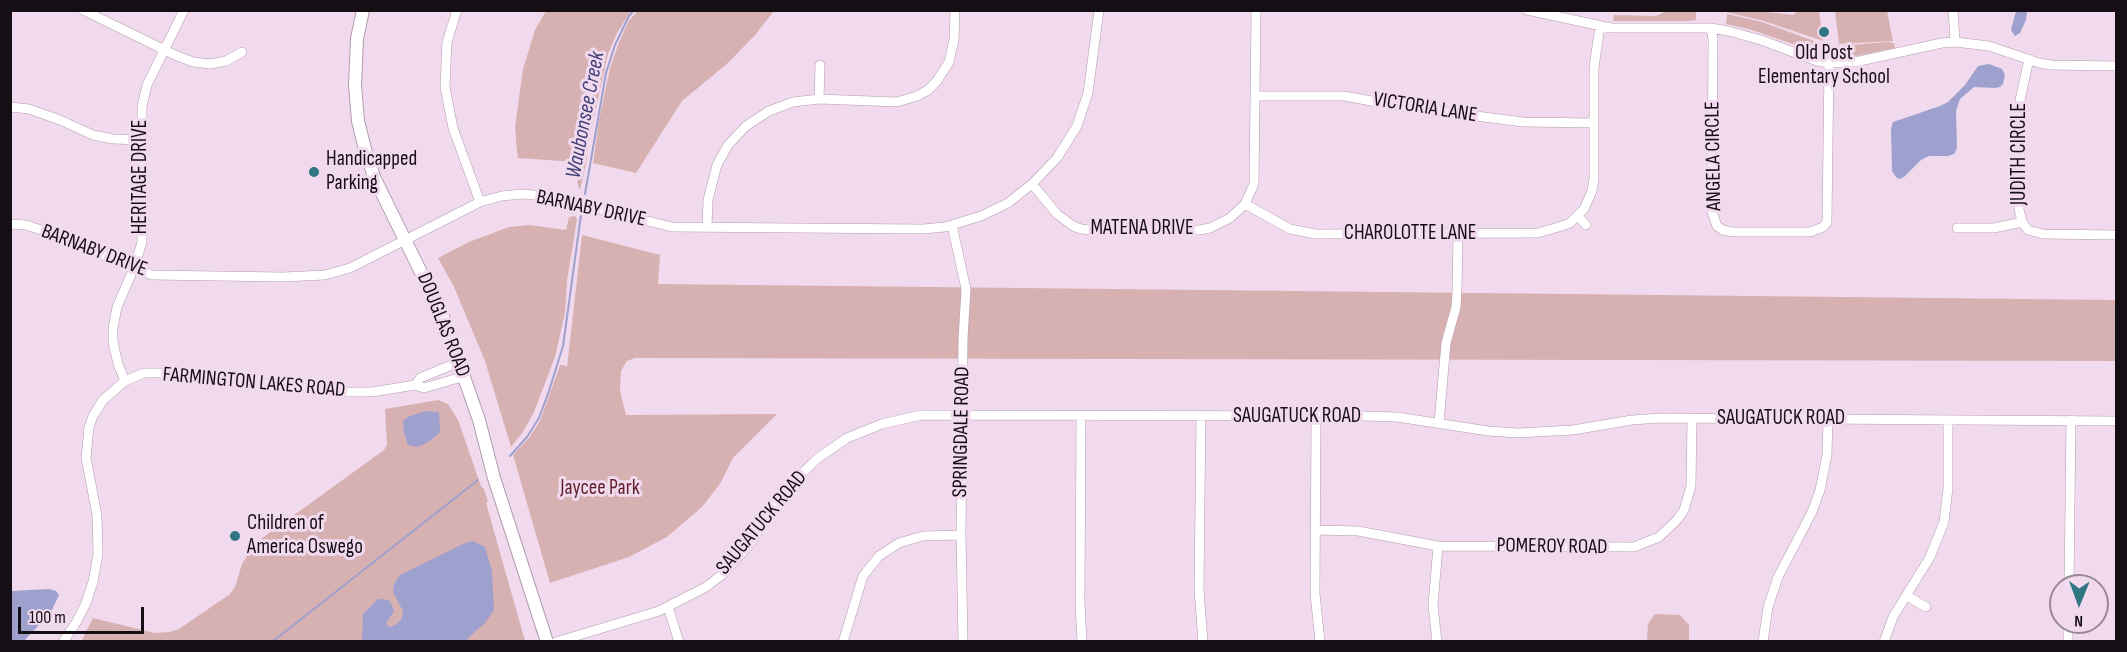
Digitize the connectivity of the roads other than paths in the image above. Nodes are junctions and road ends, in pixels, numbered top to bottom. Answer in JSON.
{"nodes":[{"id":1,"x":83,"y":10,"type":"edge"},
{"id":2,"x":184,"y":10,"type":"edge"},
{"id":3,"x":363,"y":10,"type":"edge"},
{"id":4,"x":457,"y":10,"type":"edge"},
{"id":5,"x":955,"y":10,"type":"edge"},
{"id":6,"x":1100,"y":10,"type":"edge"},
{"id":7,"x":1256,"y":10,"type":"edge"},
{"id":8,"x":1527,"y":10,"type":"edge"},
{"id":9,"x":1953,"y":10,"type":"edge"},
{"id":10,"x":1600,"y":26,"type":"junction"},
{"id":11,"x":1711,"y":28,"type":"junction"},
{"id":12,"x":1955,"y":42,"type":"junction"},
{"id":13,"x":165,"y":50,"type":"junction"},
{"id":14,"x":242,"y":52,"type":"dead end"},
{"id":15,"x":2029,"y":59,"type":"junction"},
{"id":16,"x":1829,"y":63,"type":"junction"},
{"id":17,"x":820,"y":65,"type":"dead end"},
{"id":18,"x":2116,"y":66,"type":"edge"},
{"id":19,"x":1256,"y":96,"type":"junction"},
{"id":20,"x":819,"y":99,"type":"junction"},
{"id":21,"x":10,"y":107,"type":"edge"},
{"id":22,"x":1594,"y":123,"type":"junction"},
{"id":23,"x":142,"y":140,"type":"junction"},
{"id":24,"x":1032,"y":184,"type":"junction"},
{"id":25,"x":480,"y":202,"type":"junction"},
{"id":26,"x":1245,"y":204,"type":"junction"},
{"id":27,"x":1578,"y":216,"type":"junction"},
{"id":28,"x":2022,"y":222,"type":"junction"},
{"id":29,"x":10,"y":224,"type":"edge"},
{"id":30,"x":952,"y":225,"type":"junction"},
{"id":31,"x":1586,"y":225,"type":"dead end"},
{"id":32,"x":707,"y":228,"type":"junction"},
{"id":33,"x":1957,"y":228,"type":"dead end"},
{"id":34,"x":1458,"y":235,"type":"junction"},
{"id":35,"x":2116,"y":235,"type":"edge"},
{"id":36,"x":406,"y":240,"type":"junction"},
{"id":37,"x":134,"y":268,"type":"junction"},
{"id":38,"x":459,"y":362,"type":"junction"},
{"id":39,"x":465,"y":376,"type":"junction"},
{"id":40,"x":125,"y":381,"type":"junction"},
{"id":41,"x":415,"y":385,"type":"junction"},
{"id":42,"x":963,"y":415,"type":"junction"},
{"id":43,"x":1081,"y":416,"type":"junction"},
{"id":44,"x":1200,"y":416,"type":"junction"},
{"id":45,"x":1316,"y":417,"type":"junction"},
{"id":46,"x":1692,"y":419,"type":"junction"},
{"id":47,"x":1828,"y":419,"type":"junction"},
{"id":48,"x":2071,"y":420,"type":"junction"},
{"id":49,"x":1948,"y":421,"type":"junction"},
{"id":50,"x":2116,"y":421,"type":"edge"},
{"id":51,"x":1439,"y":423,"type":"junction"},
{"id":52,"x":1316,"y":530,"type":"junction"},
{"id":53,"x":961,"y":535,"type":"junction"},
{"id":54,"x":1438,"y":546,"type":"junction"},
{"id":55,"x":2069,"y":574,"type":"edge"},
{"id":56,"x":1906,"y":596,"type":"junction"},
{"id":57,"x":668,"y":607,"type":"junction"},
{"id":58,"x":1926,"y":607,"type":"dead end"},
{"id":59,"x":63,"y":642,"type":"edge"},
{"id":60,"x":547,"y":642,"type":"edge"},
{"id":61,"x":556,"y":642,"type":"edge"},
{"id":62,"x":679,"y":642,"type":"edge"},
{"id":63,"x":843,"y":642,"type":"edge"},
{"id":64,"x":963,"y":642,"type":"edge"},
{"id":65,"x":1082,"y":642,"type":"edge"},
{"id":66,"x":1203,"y":642,"type":"edge"},
{"id":67,"x":1320,"y":642,"type":"edge"},
{"id":68,"x":1437,"y":642,"type":"edge"},
{"id":69,"x":1763,"y":642,"type":"edge"},
{"id":70,"x":1884,"y":642,"type":"edge"}],
"edges":[{"from":1,"to":13,"type":"street"},
{"from":2,"to":13,"type":"street","name":"HERITAGE DRIVE"},
{"from":3,"to":36,"type":"street","name":"DOUGLAS ROAD"},
{"from":4,"to":25,"type":"street"},
{"from":5,"to":20,"type":"street"},
{"from":6,"to":24,"type":"street","name":"BARNABY DRIVE"},
{"from":7,"to":19,"type":"street"},
{"from":8,"to":10,"type":"street"},
{"from":9,"to":12,"type":"street"},
{"from":10,"to":11,"type":"street"},
{"from":10,"to":22,"type":"street"},
{"from":11,"to":16,"type":"street"},
{"from":11,"to":16,"type":"street","name":"ANGELA CIRCLE"},
{"from":12,"to":15,"type":"street"},
{"from":12,"to":16,"type":"street"},
{"from":13,"to":14,"type":"street"},
{"from":13,"to":23,"type":"street","name":"HERITAGE DRIVE"},
{"from":15,"to":18,"type":"street"},
{"from":15,"to":28,"type":"street","name":"JUDITH CIRCLE"},
{"from":17,"to":20,"type":"street"},
{"from":19,"to":22,"type":"street","name":"VICTORIA LANE"},
{"from":19,"to":26,"type":"street"},
{"from":20,"to":32,"type":"street"},
{"from":21,"to":23,"type":"street"},
{"from":22,"to":27,"type":"street"},
{"from":23,"to":37,"type":"street","name":"HERITAGE DRIVE"},
{"from":24,"to":26,"type":"street","name":"MATENA DRIVE"},
{"from":24,"to":30,"type":"street","name":"BARNABY DRIVE"},
{"from":25,"to":32,"type":"street","name":"BARNABY DRIVE"},
{"from":25,"to":36,"type":"street","name":"BARNABY DRIVE"},
{"from":26,"to":34,"type":"street","name":"CHAROLOTTE LANE"},
{"from":27,"to":31,"type":"street"},
{"from":27,"to":34,"type":"street","name":"CHAROLOTTE LANE"},
{"from":28,"to":33,"type":"street"},
{"from":28,"to":35,"type":"street","name":"JUDITH CIRCLE"},
{"from":29,"to":37,"type":"street","name":"BARNABY DRIVE"},
{"from":30,"to":32,"type":"street","name":"BARNABY DRIVE"},
{"from":30,"to":42,"type":"street","name":"SPRINGDALE ROAD"},
{"from":34,"to":51,"type":"street"},
{"from":36,"to":37,"type":"street","name":"BARNABY DRIVE"},
{"from":36,"to":38,"type":"street","name":"DOUGLAS ROAD"},
{"from":37,"to":40,"type":"street","name":"HERITAGE DRIVE"},
{"from":38,"to":39,"type":"street","name":"DOUGLAS ROAD"},
{"from":38,"to":41,"type":"street","name":"FARMINGTON LAKES ROAD"},
{"from":39,"to":41,"type":"street","name":"FARMINGTON LAKES ROAD"},
{"from":39,"to":60,"type":"street","name":"DOUGLAS ROAD"},
{"from":40,"to":41,"type":"street","name":"FARMINGTON LAKES ROAD"},
{"from":40,"to":59,"type":"street","name":"FARMINGTON LAKES ROAD"},
{"from":42,"to":43,"type":"street","name":"SAUGATUCK ROAD"},
{"from":42,"to":53,"type":"street","name":"SPRINGDALE ROAD"},
{"from":42,"to":57,"type":"street","name":"SAUGATUCK ROAD"},
{"from":43,"to":44,"type":"street","name":"SAUGATUCK ROAD"},
{"from":43,"to":65,"type":"street"},
{"from":44,"to":45,"type":"street","name":"SAUGATUCK ROAD"},
{"from":44,"to":66,"type":"street"},
{"from":45,"to":51,"type":"street","name":"SAUGATUCK ROAD"},
{"from":45,"to":52,"type":"street"},
{"from":46,"to":47,"type":"street","name":"SAUGATUCK ROAD"},
{"from":46,"to":51,"type":"street","name":"SAUGATUCK ROAD"},
{"from":46,"to":54,"type":"street","name":"POMEROY ROAD"},
{"from":47,"to":49,"type":"street","name":"SAUGATUCK ROAD"},
{"from":47,"to":69,"type":"street"},
{"from":48,"to":49,"type":"street","name":"SAUGATUCK ROAD"},
{"from":48,"to":50,"type":"street","name":"SAUGATUCK ROAD"},
{"from":48,"to":55,"type":"street"},
{"from":49,"to":56,"type":"street"},
{"from":52,"to":54,"type":"street","name":"POMEROY ROAD"},
{"from":52,"to":67,"type":"street"},
{"from":53,"to":63,"type":"street"},
{"from":53,"to":64,"type":"street","name":"SPRINGDALE ROAD"},
{"from":54,"to":68,"type":"street"},
{"from":56,"to":58,"type":"street"},
{"from":56,"to":70,"type":"street"},
{"from":57,"to":61,"type":"street","name":"SAUGATUCK ROAD"},
{"from":57,"to":62,"type":"street"}]}
